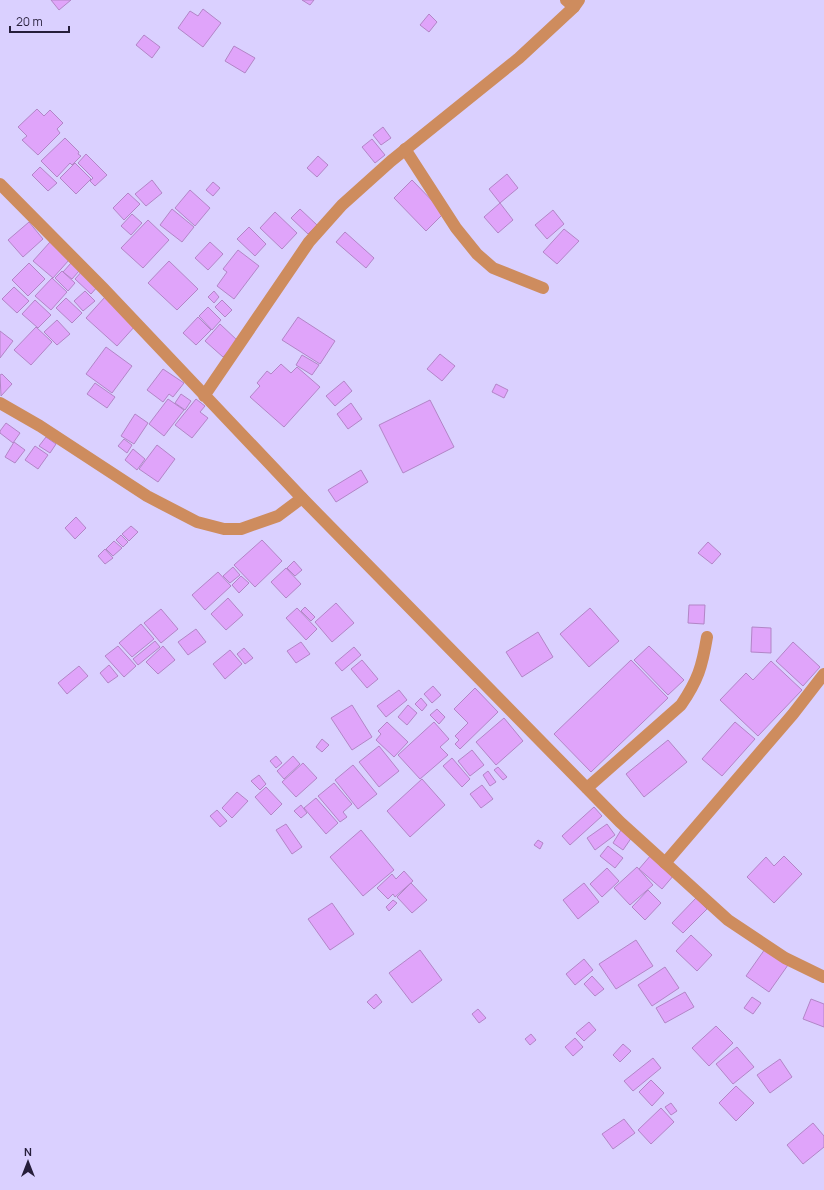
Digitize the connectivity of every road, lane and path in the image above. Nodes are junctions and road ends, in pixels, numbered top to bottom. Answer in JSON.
{"nodes":[{"id":1,"x":573,"y":2,"type":"edge"},
{"id":2,"x":405,"y":149,"type":"junction"},
{"id":3,"x":0,"y":184,"type":"edge"},
{"id":4,"x":543,"y":288,"type":"dead end"},
{"id":5,"x":204,"y":396,"type":"junction"},
{"id":6,"x":0,"y":403,"type":"edge"},
{"id":7,"x":302,"y":498,"type":"junction"},
{"id":8,"x":707,"y":637,"type":"dead end"},
{"id":9,"x":824,"y":674,"type":"edge"},
{"id":10,"x":587,"y":788,"type":"junction"},
{"id":11,"x":665,"y":863,"type":"junction"},
{"id":12,"x":824,"y":977,"type":"edge"}],
"edges":[{"from":1,"to":2,"type":"street"},
{"from":2,"to":4,"type":"street"},
{"from":2,"to":5,"type":"street"},
{"from":3,"to":5,"type":"street"},
{"from":5,"to":7,"type":"street"},
{"from":6,"to":7,"type":"street"},
{"from":7,"to":10,"type":"street"},
{"from":8,"to":10,"type":"street"},
{"from":9,"to":11,"type":"street"},
{"from":10,"to":11,"type":"street"},
{"from":11,"to":12,"type":"street"}]}
